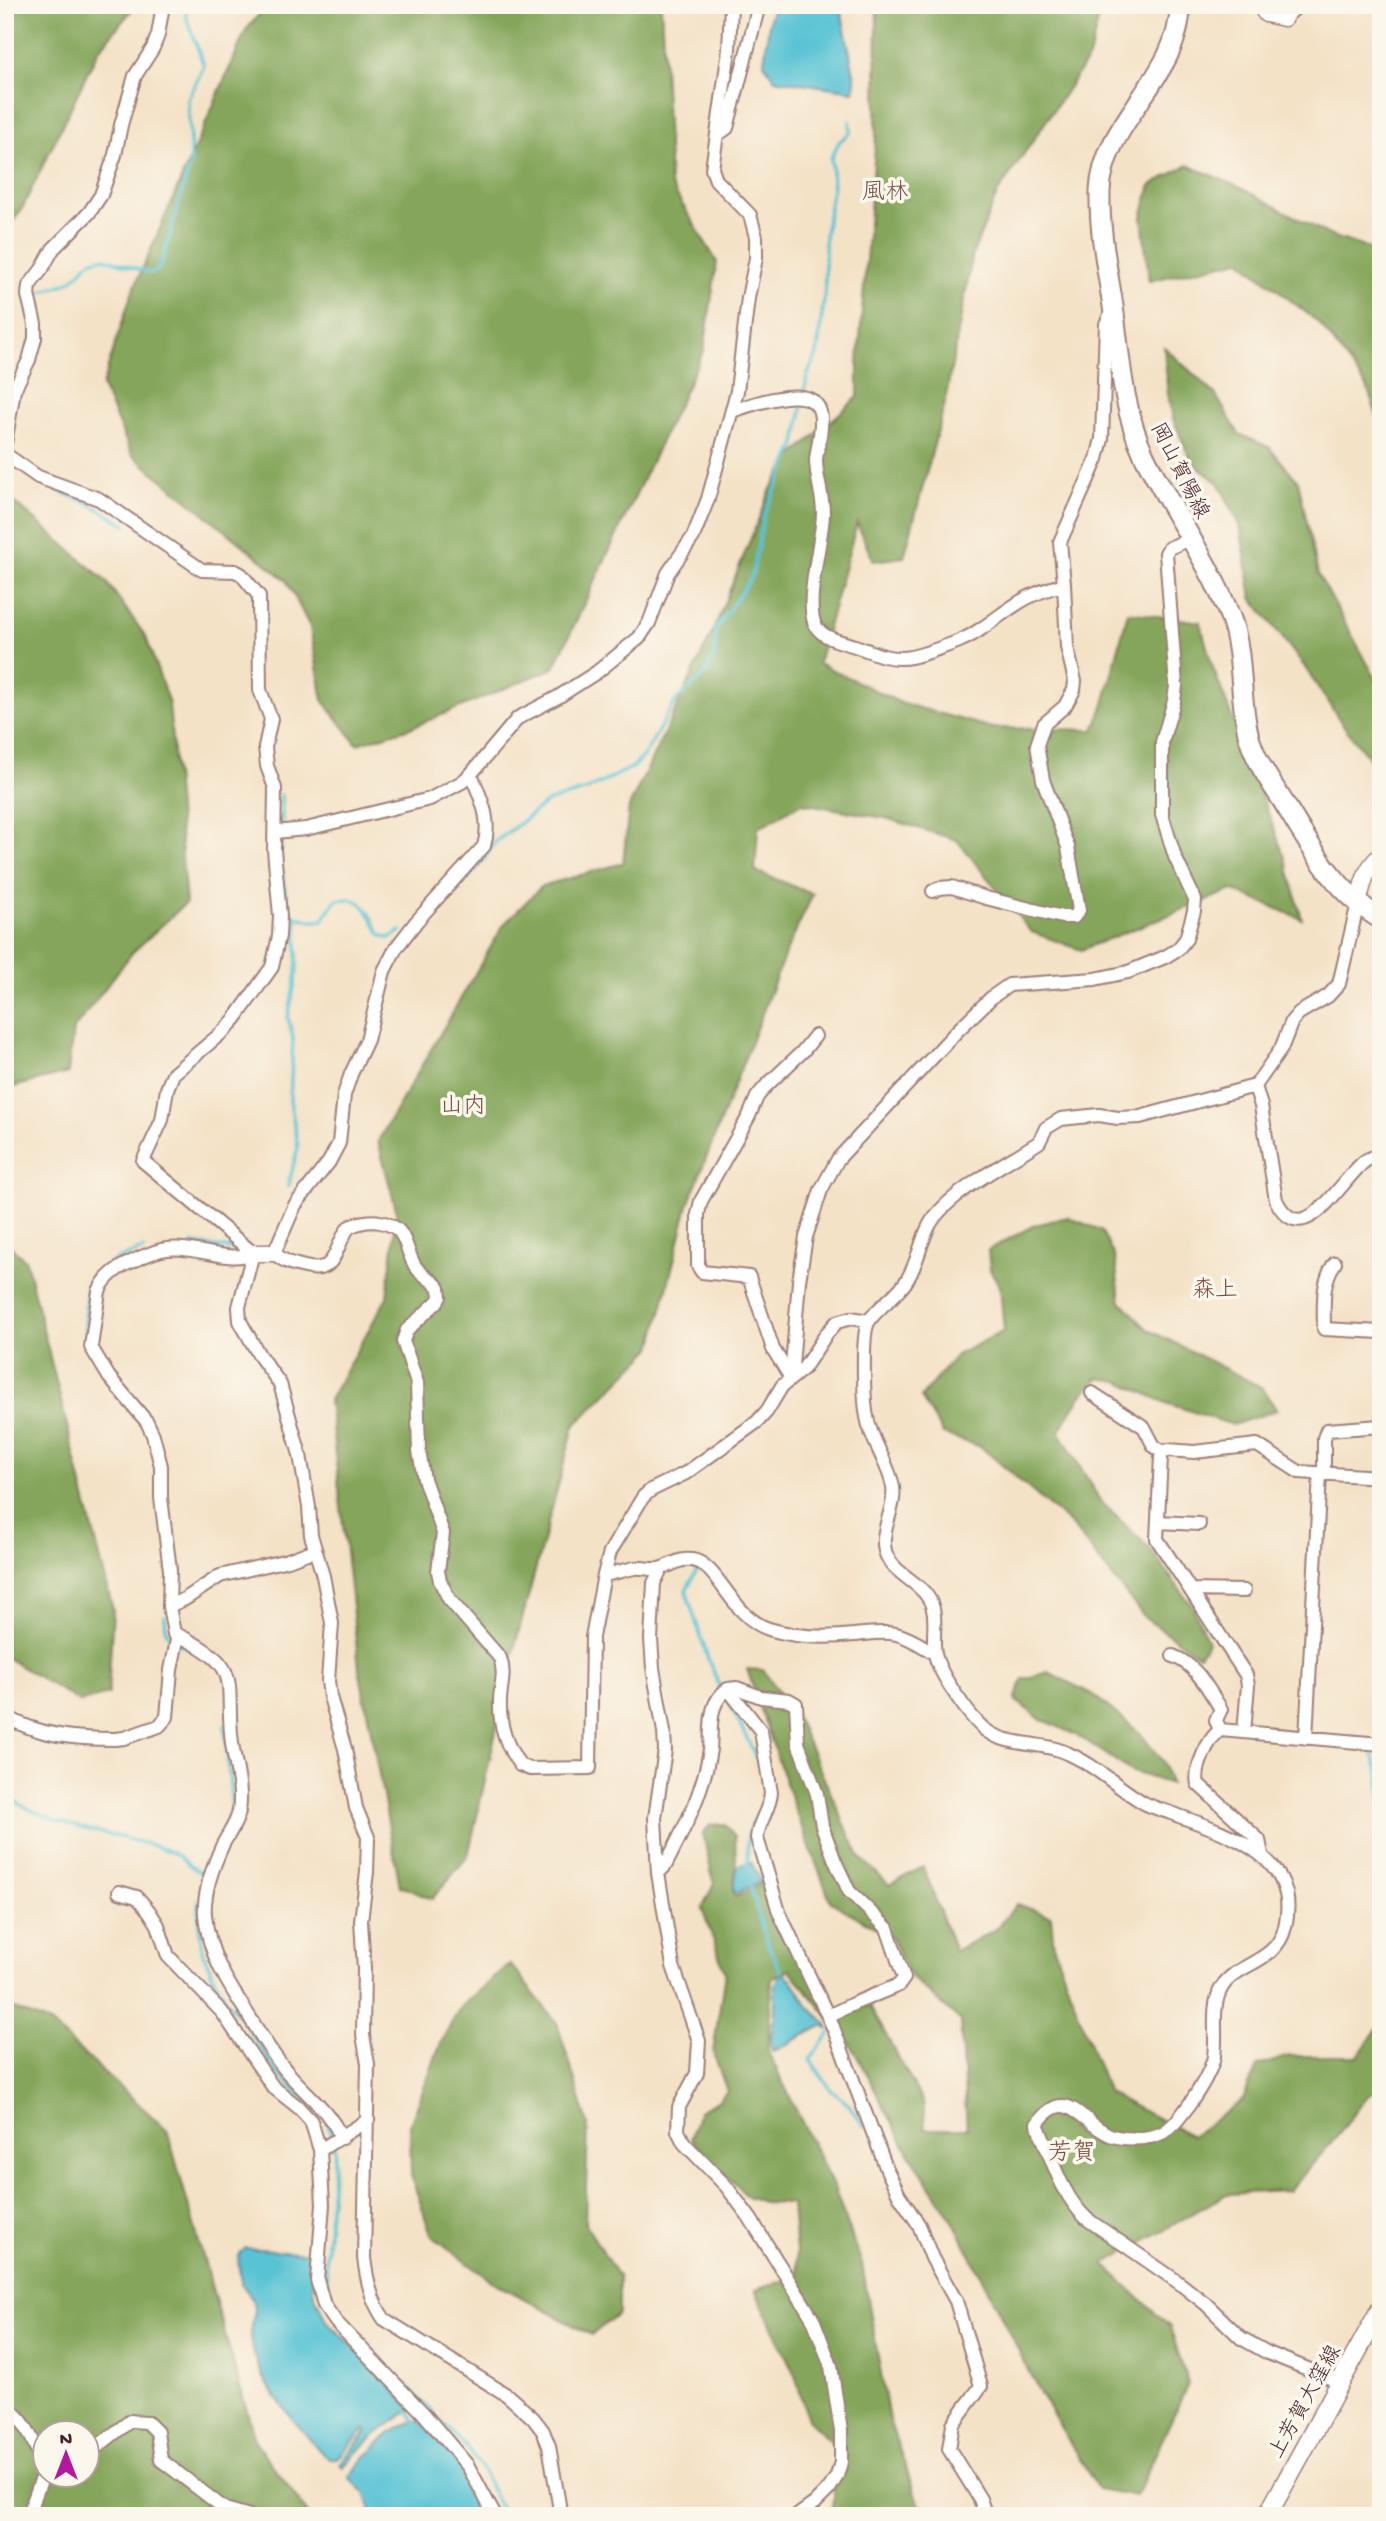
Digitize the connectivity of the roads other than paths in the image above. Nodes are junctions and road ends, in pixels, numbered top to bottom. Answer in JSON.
{"nodes":[{"id":1,"x":163,"y":5,"type":"edge"},
{"id":2,"x":732,"y":5,"type":"edge"},
{"id":3,"x":759,"y":5,"type":"edge"},
{"id":4,"x":1181,"y":5,"type":"edge"},
{"id":5,"x":1260,"y":5,"type":"edge"},
{"id":6,"x":1298,"y":5,"type":"edge"},
{"id":7,"x":1284,"y":18,"type":"joint"},
{"id":8,"x":717,"y":135,"type":"junction"},
{"id":9,"x":1113,"y":308,"type":"junction"},
{"id":10,"x":732,"y":411,"type":"junction"},
{"id":11,"x":8,"y":454,"type":"edge"},
{"id":12,"x":1190,"y":539,"type":"junction"},
{"id":13,"x":1064,"y":584,"type":"junction"},
{"id":14,"x":471,"y":774,"type":"junction"},
{"id":15,"x":281,"y":832,"type":"junction"},
{"id":16,"x":1381,"y":855,"type":"edge"},
{"id":17,"x":933,"y":891,"type":"dead end"},
{"id":18,"x":1358,"y":903,"type":"junction"},
{"id":19,"x":1381,"y":919,"type":"edge"},
{"id":20,"x":815,"y":1037,"type":"dead end"},
{"id":21,"x":1255,"y":1086,"type":"junction"},
{"id":22,"x":1381,"y":1155,"type":"edge"},
{"id":23,"x":253,"y":1253,"type":"junction"},
{"id":24,"x":274,"y":1253,"type":"junction"},
{"id":25,"x":1335,"y":1263,"type":"dead end"},
{"id":26,"x":868,"y":1321,"type":"junction"},
{"id":27,"x":1381,"y":1332,"type":"edge"},
{"id":28,"x":791,"y":1378,"type":"junction"},
{"id":29,"x":1092,"y":1393,"type":"dead end"},
{"id":30,"x":1381,"y":1426,"type":"edge"},
{"id":31,"x":1163,"y":1452,"type":"junction"},
{"id":32,"x":1322,"y":1474,"type":"junction"},
{"id":33,"x":1381,"y":1477,"type":"edge"},
{"id":34,"x":1158,"y":1522,"type":"junction"},
{"id":35,"x":1199,"y":1524,"type":"dead end"},
{"id":36,"x":315,"y":1550,"type":"junction"},
{"id":37,"x":661,"y":1569,"type":"junction"},
{"id":38,"x":604,"y":1575,"type":"junction"},
{"id":39,"x":1191,"y":1590,"type":"junction"},
{"id":40,"x":1244,"y":1591,"type":"dead end"},
{"id":41,"x":169,"y":1606,"type":"junction"},
{"id":42,"x":176,"y":1641,"type":"junction"},
{"id":43,"x":934,"y":1653,"type":"junction"},
{"id":44,"x":1172,"y":1656,"type":"dead end"},
{"id":45,"x":727,"y":1689,"type":"junction"},
{"id":46,"x":5,"y":1716,"type":"edge"},
{"id":47,"x":1220,"y":1730,"type":"junction"},
{"id":48,"x":1244,"y":1732,"type":"junction"},
{"id":49,"x":1306,"y":1738,"type":"junction"},
{"id":50,"x":1381,"y":1744,"type":"edge"},
{"id":51,"x":1262,"y":1855,"type":"junction"},
{"id":52,"x":658,"y":1873,"type":"junction"},
{"id":53,"x":119,"y":1892,"type":"dead end"},
{"id":54,"x":227,"y":2002,"type":"junction"},
{"id":55,"x":828,"y":2016,"type":"junction"},
{"id":56,"x":368,"y":2120,"type":"junction"},
{"id":57,"x":332,"y":2143,"type":"junction"},
{"id":58,"x":1381,"y":2308,"type":"edge"},
{"id":59,"x":1340,"y":2382,"type":"junction"},
{"id":60,"x":5,"y":2409,"type":"edge"},
{"id":61,"x":32,"y":2441,"type":"edge"},
{"id":62,"x":102,"y":2443,"type":"edge"},
{"id":63,"x":37,"y":2490,"type":"edge"},
{"id":64,"x":28,"y":2516,"type":"edge"},
{"id":65,"x":249,"y":2516,"type":"edge"},
{"id":66,"x":495,"y":2516,"type":"edge"},
{"id":67,"x":561,"y":2516,"type":"edge"},
{"id":68,"x":797,"y":2516,"type":"edge"},
{"id":69,"x":986,"y":2516,"type":"edge"},
{"id":70,"x":1267,"y":2516,"type":"edge"}],
"edges":[{"from":1,"to":11,"type":"street"},
{"from":2,"to":8,"type":"street"},
{"from":3,"to":8,"type":"street"},
{"from":4,"to":9,"type":"main road","name":"岡山賀陽線"},
{"from":5,"to":7,"type":"street"},
{"from":6,"to":7,"type":"street"},
{"from":8,"to":10,"type":"street"},
{"from":9,"to":12,"type":"main road","name":"岡山賀陽線"},
{"from":9,"to":13,"type":"street"},
{"from":10,"to":13,"type":"street"},
{"from":10,"to":14,"type":"street"},
{"from":11,"to":15,"type":"street"},
{"from":12,"to":18,"type":"main road","name":"岡山賀陽線"},
{"from":12,"to":28,"type":"street"},
{"from":13,"to":17,"type":"street"},
{"from":14,"to":15,"type":"street"},
{"from":14,"to":24,"type":"street"},
{"from":15,"to":23,"type":"street"},
{"from":16,"to":18,"type":"street"},
{"from":18,"to":19,"type":"main road","name":"岡山賀陽線"},
{"from":18,"to":21,"type":"street"},
{"from":20,"to":28,"type":"street"},
{"from":21,"to":22,"type":"street"},
{"from":21,"to":26,"type":"street"},
{"from":23,"to":24,"type":"street"},
{"from":23,"to":36,"type":"street"},
{"from":23,"to":41,"type":"street"},
{"from":24,"to":38,"type":"street"},
{"from":25,"to":27,"type":"street"},
{"from":26,"to":28,"type":"street"},
{"from":26,"to":43,"type":"street"},
{"from":28,"to":38,"type":"street"},
{"from":29,"to":31,"type":"street"},
{"from":30,"to":32,"type":"street"},
{"from":31,"to":32,"type":"street"},
{"from":31,"to":34,"type":"street"},
{"from":32,"to":33,"type":"street"},
{"from":32,"to":49,"type":"street"},
{"from":34,"to":35,"type":"street"},
{"from":34,"to":39,"type":"street"},
{"from":36,"to":41,"type":"street"},
{"from":36,"to":56,"type":"street"},
{"from":37,"to":38,"type":"street"},
{"from":37,"to":43,"type":"street"},
{"from":37,"to":52,"type":"street"},
{"from":39,"to":40,"type":"street"},
{"from":39,"to":48,"type":"street"},
{"from":41,"to":42,"type":"street"},
{"from":42,"to":46,"type":"street"},
{"from":42,"to":54,"type":"street"},
{"from":43,"to":51,"type":"street"},
{"from":44,"to":47,"type":"street"},
{"from":45,"to":52,"type":"street"},
{"from":45,"to":55,"type":"street"},
{"from":45,"to":55,"type":"street"},
{"from":47,"to":48,"type":"street"},
{"from":47,"to":51,"type":"street"},
{"from":48,"to":49,"type":"street"},
{"from":49,"to":50,"type":"street"},
{"from":51,"to":59,"type":"street"},
{"from":52,"to":68,"type":"street"},
{"from":53,"to":54,"type":"street"},
{"from":54,"to":57,"type":"street"},
{"from":54,"to":57,"type":"street"},
{"from":55,"to":69,"type":"street"},
{"from":56,"to":57,"type":"street"},
{"from":56,"to":67,"type":"street"},
{"from":57,"to":66,"type":"street"},
{"from":58,"to":59,"type":"main road","name":"上芳賀大窪線"},
{"from":59,"to":70,"type":"main road","name":"上芳賀大窪線"},
{"from":60,"to":61,"type":"street"},
{"from":62,"to":65,"type":"street"},
{"from":63,"to":64,"type":"street"}]}
